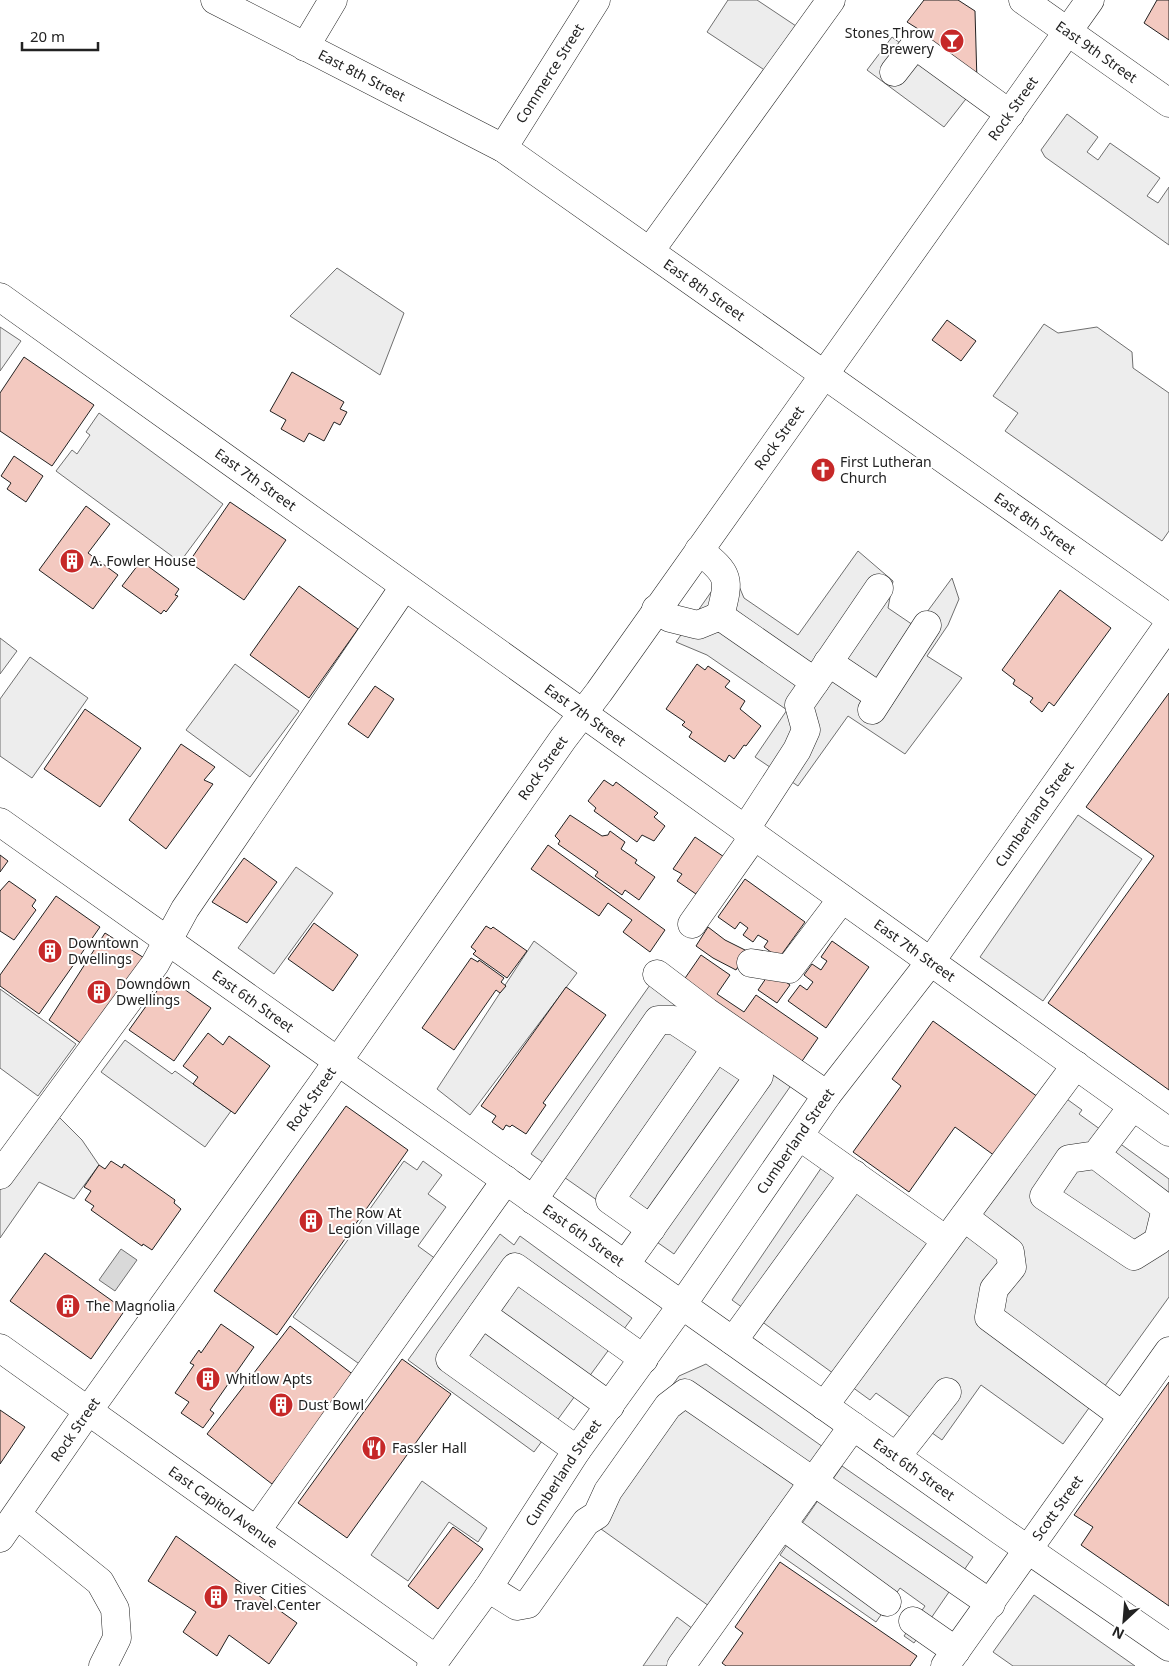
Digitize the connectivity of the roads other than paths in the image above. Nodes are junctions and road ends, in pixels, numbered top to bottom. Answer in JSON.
{"nodes":[{"id":1,"x":215,"y":0,"type":"edge"},
{"id":2,"x":333,"y":0,"type":"edge"},
{"id":3,"x":596,"y":0,"type":"edge"},
{"id":4,"x":831,"y":0,"type":"edge"},
{"id":5,"x":1023,"y":0,"type":"edge"},
{"id":6,"x":1090,"y":0,"type":"edge"},
{"id":7,"x":1067,"y":31,"type":"junction"},
{"id":8,"x":305,"y":47,"type":"junction"},
{"id":9,"x":894,"y":72,"type":"dead end"},
{"id":10,"x":1169,"y":104,"type":"edge"},
{"id":11,"x":1010,"y":114,"type":"junction"},
{"id":12,"x":503,"y":148,"type":"junction"},
{"id":13,"x":650,"y":252,"type":"junction"},
{"id":14,"x":0,"y":297,"type":"edge"},
{"id":15,"x":824,"y":375,"type":"junction"},
{"id":16,"x":699,"y":550,"type":"junction"},
{"id":17,"x":404,"y":587,"type":"junction"},
{"id":18,"x":879,"y":588,"type":"dead end"},
{"id":19,"x":656,"y":610,"type":"junction"},
{"id":20,"x":720,"y":616,"type":"junction"},
{"id":21,"x":1169,"y":618,"type":"edge"},
{"id":22,"x":927,"y":624,"type":"dead end"},
{"id":23,"x":1169,"y":624,"type":"edge"},
{"id":24,"x":822,"y":672,"type":"junction"},
{"id":25,"x":582,"y":714,"type":"junction"},
{"id":26,"x":0,"y":822,"type":"edge"},
{"id":27,"x":750,"y":833,"type":"junction"},
{"id":28,"x":842,"y":899,"type":"junction"},
{"id":29,"x":692,"y":924,"type":"dead end"},
{"id":30,"x":167,"y":940,"type":"junction"},
{"id":31,"x":931,"y":961,"type":"junction"},
{"id":32,"x":751,"y":963,"type":"dead end"},
{"id":33,"x":657,"y":974,"type":"dead end"},
{"id":34,"x":716,"y":1048,"type":"junction"},
{"id":35,"x":338,"y":1061,"type":"junction"},
{"id":36,"x":1076,"y":1065,"type":"junction"},
{"id":37,"x":827,"y":1095,"type":"junction"},
{"id":38,"x":1133,"y":1106,"type":"junction"},
{"id":39,"x":1169,"y":1132,"type":"edge"},
{"id":40,"x":799,"y":1136,"type":"junction"},
{"id":41,"x":1096,"y":1155,"type":"dead end"},
{"id":42,"x":0,"y":1174,"type":"edge"},
{"id":43,"x":854,"y":1174,"type":"junction"},
{"id":44,"x":506,"y":1180,"type":"junction"},
{"id":45,"x":533,"y":1200,"type":"junction"},
{"id":46,"x":964,"y":1216,"type":"junction"},
{"id":47,"x":651,"y":1229,"type":"junction"},
{"id":48,"x":946,"y":1240,"type":"junction"},
{"id":49,"x":625,"y":1265,"type":"junction"},
{"id":50,"x":682,"y":1306,"type":"junction"},
{"id":51,"x":482,"y":1314,"type":"junction"},
{"id":52,"x":733,"y":1341,"type":"junction"},
{"id":53,"x":0,"y":1348,"type":"edge"},
{"id":54,"x":1169,"y":1351,"type":"edge"},
{"id":55,"x":644,"y":1358,"type":"junction"},
{"id":56,"x":947,"y":1392,"type":"dead end"},
{"id":57,"x":610,"y":1406,"type":"junction"},
{"id":58,"x":824,"y":1406,"type":"junction"},
{"id":59,"x":88,"y":1411,"type":"junction"},
{"id":60,"x":1123,"y":1416,"type":"junction"},
{"id":61,"x":853,"y":1426,"type":"junction"},
{"id":62,"x":577,"y":1450,"type":"junction"},
{"id":63,"x":896,"y":1456,"type":"junction"},
{"id":64,"x":814,"y":1481,"type":"junction"},
{"id":65,"x":17,"y":1515,"type":"junction"},
{"id":66,"x":782,"y":1526,"type":"junction"},
{"id":67,"x":257,"y":1530,"type":"junction"},
{"id":68,"x":0,"y":1538,"type":"edge"},
{"id":69,"x":1028,"y":1549,"type":"junction"},
{"id":70,"x":488,"y":1588,"type":"junction"},
{"id":71,"x":888,"y":1602,"type":"dead end"},
{"id":72,"x":991,"y":1604,"type":"junction"},
{"id":73,"x":913,"y":1621,"type":"dead end"},
{"id":74,"x":1169,"y":1647,"type":"edge"},
{"id":75,"x":951,"y":1659,"type":"edge"},
{"id":76,"x":438,"y":1664,"type":"edge"},
{"id":77,"x":103,"y":1666,"type":"edge"},
{"id":78,"x":681,"y":1666,"type":"edge"}],
"edges":[{"from":1,"to":8,"type":"street","name":"East 8th Street"},
{"from":2,"to":8,"type":"street"},
{"from":3,"to":12,"type":"street","name":"Commerce Street"},
{"from":4,"to":13,"type":"street"},
{"from":5,"to":7,"type":"street","name":"East 9th Street"},
{"from":6,"to":7,"type":"street","name":"Rock Street"},
{"from":7,"to":10,"type":"street","name":"East 9th Street"},
{"from":7,"to":11,"type":"street","name":"Rock Street"},
{"from":8,"to":12,"type":"street","name":"East 8th Street"},
{"from":9,"to":11,"type":"street"},
{"from":11,"to":15,"type":"street","name":"Rock Street"},
{"from":12,"to":13,"type":"street","name":"East 8th Street"},
{"from":13,"to":15,"type":"street","name":"East 8th Street"},
{"from":14,"to":17,"type":"street","name":"East 7th Street"},
{"from":15,"to":16,"type":"street","name":"Rock Street"},
{"from":15,"to":21,"type":"street","name":"East 8th Street"},
{"from":16,"to":19,"type":"street","name":"Rock Street"},
{"from":16,"to":20,"type":"street"},
{"from":17,"to":25,"type":"street","name":"East 7th Street"},
{"from":17,"to":30,"type":"street"},
{"from":18,"to":24,"type":"street"},
{"from":19,"to":20,"type":"street"},
{"from":19,"to":25,"type":"street","name":"Rock Street"},
{"from":20,"to":24,"type":"street"},
{"from":22,"to":24,"type":"street"},
{"from":23,"to":31,"type":"street","name":"Cumberland Street"},
{"from":24,"to":27,"type":"street"},
{"from":25,"to":27,"type":"street","name":"East 7th Street"},
{"from":25,"to":35,"type":"street","name":"Rock Street"},
{"from":26,"to":30,"type":"street","name":"East 6th Street"},
{"from":27,"to":28,"type":"street","name":"East 7th Street"},
{"from":27,"to":29,"type":"street"},
{"from":28,"to":31,"type":"street","name":"East 7th Street"},
{"from":28,"to":32,"type":"street"},
{"from":30,"to":35,"type":"street","name":"East 6th Street"},
{"from":30,"to":42,"type":"street"},
{"from":31,"to":36,"type":"street","name":"East 7th Street"},
{"from":31,"to":37,"type":"street","name":"Cumberland Street"},
{"from":33,"to":37,"type":"street"},
{"from":34,"to":45,"type":"street"},
{"from":34,"to":47,"type":"street"},
{"from":34,"to":47,"type":"street"},
{"from":35,"to":44,"type":"street","name":"East 6th Street"},
{"from":35,"to":59,"type":"street","name":"Rock Street"},
{"from":36,"to":38,"type":"street","name":"East 7th Street"},
{"from":36,"to":46,"type":"street"},
{"from":37,"to":40,"type":"street","name":"Cumberland Street"},
{"from":38,"to":39,"type":"street","name":"East 7th Street"},
{"from":38,"to":41,"type":"street"},
{"from":40,"to":43,"type":"street"},
{"from":40,"to":50,"type":"street","name":"Cumberland Street"},
{"from":43,"to":48,"type":"street"},
{"from":43,"to":52,"type":"street"},
{"from":44,"to":45,"type":"street","name":"East 6th Street"},
{"from":44,"to":67,"type":"street"},
{"from":45,"to":49,"type":"street","name":"East 6th Street"},
{"from":46,"to":48,"type":"street"},
{"from":46,"to":60,"type":"street"},
{"from":47,"to":49,"type":"street"},
{"from":48,"to":58,"type":"street"},
{"from":49,"to":50,"type":"street","name":"East 6th Street"},
{"from":50,"to":52,"type":"street","name":"East 6th Street"},
{"from":50,"to":55,"type":"street","name":"Cumberland Street"},
{"from":51,"to":55,"type":"street"},
{"from":51,"to":57,"type":"street"},
{"from":51,"to":62,"type":"street"},
{"from":52,"to":58,"type":"street","name":"East 6th Street"},
{"from":53,"to":59,"type":"street","name":"East Capitol Avenue"},
{"from":54,"to":60,"type":"street","name":"Scott Street"},
{"from":55,"to":57,"type":"street","name":"Cumberland Street"},
{"from":56,"to":63,"type":"street"},
{"from":57,"to":62,"type":"street","name":"Cumberland Street"},
{"from":58,"to":61,"type":"street","name":"East 6th Street"},
{"from":59,"to":65,"type":"street","name":"Rock Street"},
{"from":59,"to":67,"type":"street","name":"East Capitol Avenue"},
{"from":60,"to":69,"type":"street","name":"Scott Street"},
{"from":61,"to":63,"type":"street","name":"East 6th Street"},
{"from":61,"to":64,"type":"street"},
{"from":62,"to":70,"type":"street","name":"Cumberland Street"},
{"from":63,"to":69,"type":"street","name":"East 6th Street"},
{"from":64,"to":66,"type":"street"},
{"from":64,"to":70,"type":"street"},
{"from":64,"to":72,"type":"street"},
{"from":65,"to":68,"type":"street","name":"Rock Street"},
{"from":65,"to":77,"type":"street"},
{"from":66,"to":71,"type":"street"},
{"from":66,"to":78,"type":"street"},
{"from":67,"to":76,"type":"street","name":"East Capitol Avenue"},
{"from":69,"to":72,"type":"street","name":"Scott Street"},
{"from":69,"to":74,"type":"street","name":"East 6th Street"},
{"from":70,"to":76,"type":"street","name":"Cumberland Street"},
{"from":72,"to":75,"type":"street","name":"Scott Street"},
{"from":73,"to":75,"type":"street"}]}
